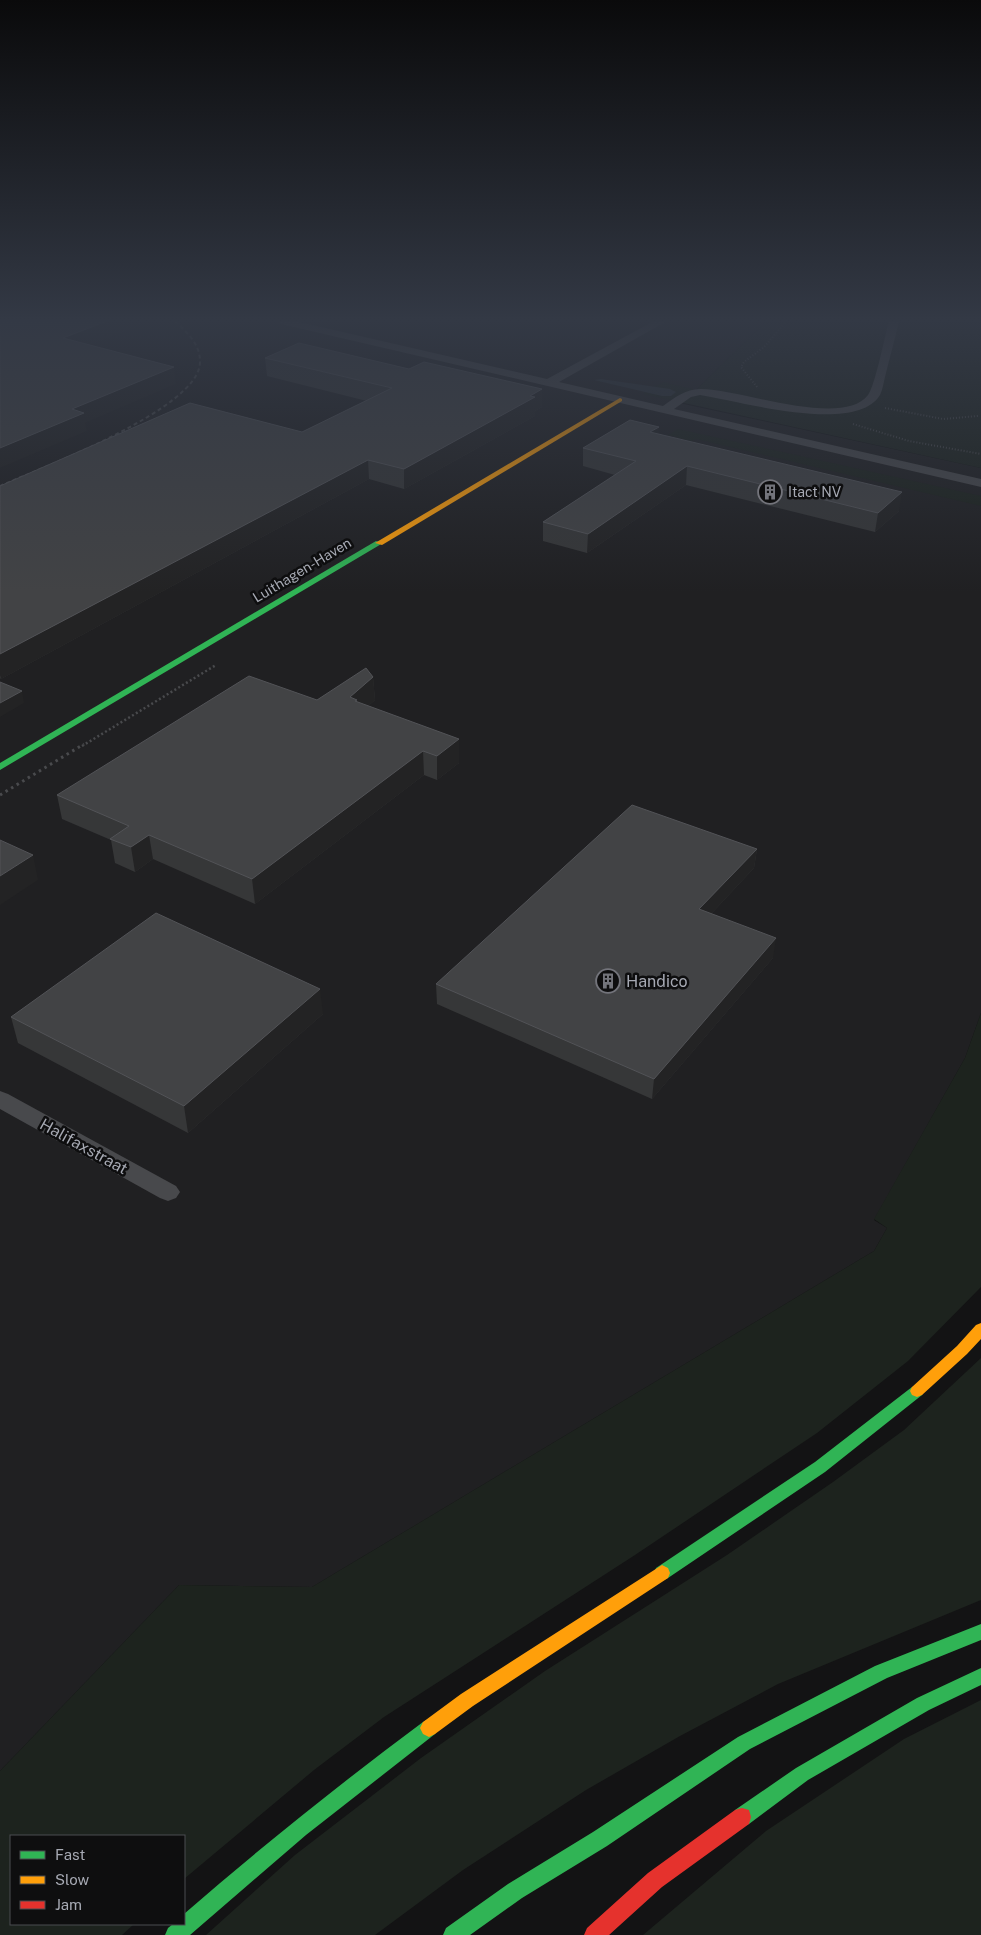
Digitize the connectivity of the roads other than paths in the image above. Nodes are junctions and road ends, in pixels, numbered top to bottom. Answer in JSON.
{"nodes":[{"id":1,"x":601,"y":411,"type":"edge"},
{"id":2,"x":670,"y":411,"type":"edge"},
{"id":3,"x":818,"y":411,"type":"edge"},
{"id":4,"x":836,"y":411,"type":"edge"},
{"id":5,"x":981,"y":483,"type":"edge"},
{"id":6,"x":0,"y":767,"type":"edge"},
{"id":7,"x":0,"y":1099,"type":"edge"},
{"id":8,"x":168,"y":1192,"type":"dead end"},
{"id":9,"x":981,"y":1329,"type":"edge"},
{"id":10,"x":981,"y":1632,"type":"edge"},
{"id":11,"x":981,"y":1676,"type":"edge"},
{"id":12,"x":175,"y":1935,"type":"edge"},
{"id":13,"x":454,"y":1935,"type":"edge"},
{"id":14,"x":594,"y":1935,"type":"edge"}],
"edges":[{"from":1,"to":6,"type":"main road","name":"Luithagen-Haven"},
{"from":2,"to":5,"type":"street"},
{"from":3,"to":4,"type":"street"},
{"from":7,"to":8,"type":"street","name":"Halifaxstraat"},
{"from":9,"to":12,"type":"main road"},
{"from":10,"to":13,"type":"main road"},
{"from":11,"to":14,"type":"main road"}]}
